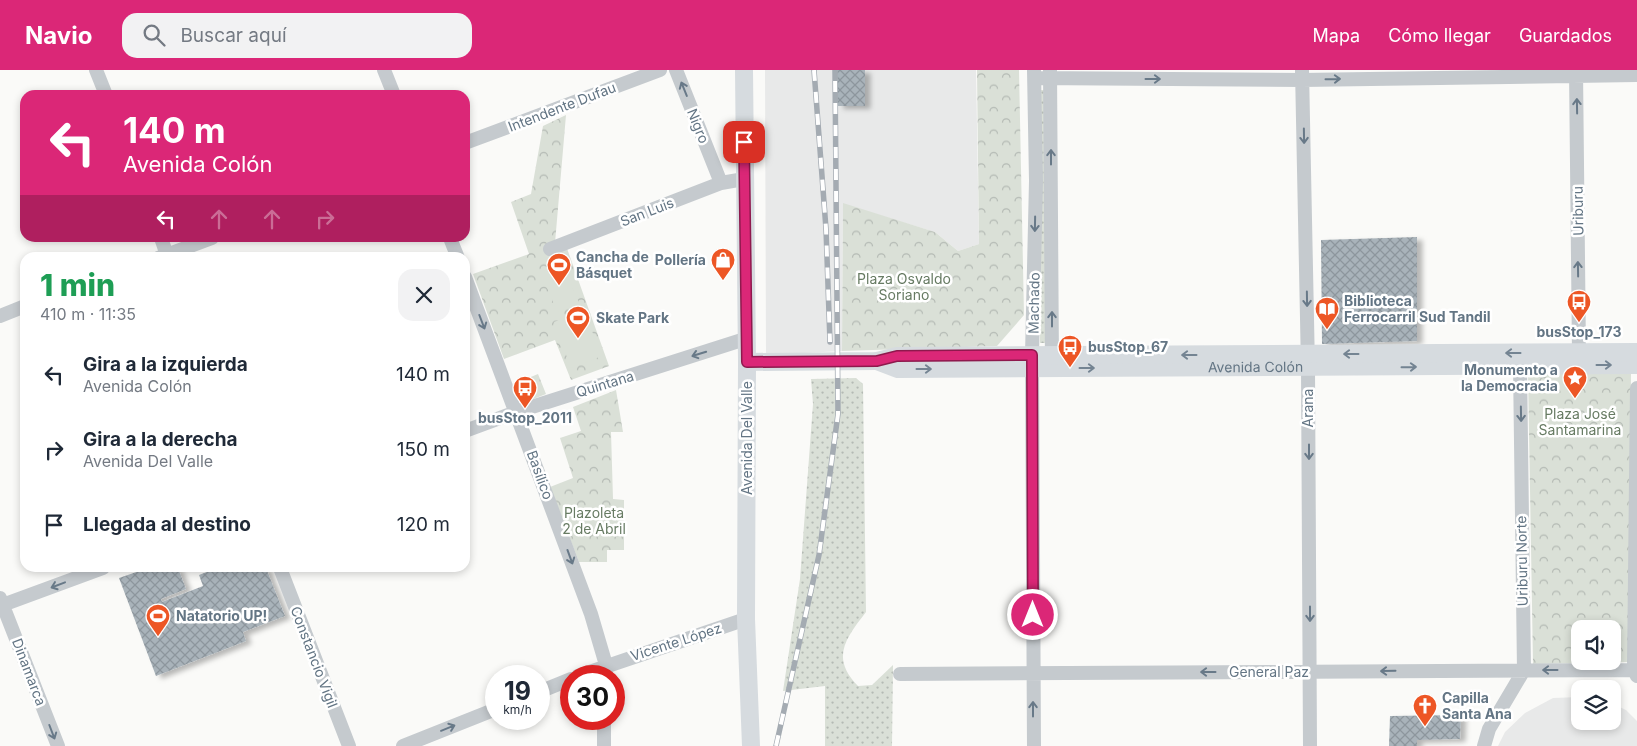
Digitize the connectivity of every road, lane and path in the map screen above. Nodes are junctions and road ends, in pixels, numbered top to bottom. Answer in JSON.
{"nodes":[{"id":1,"x":96,"y":70,"type":"edge"},
{"id":2,"x":384,"y":70,"type":"edge"},
{"id":3,"x":660,"y":70,"type":"edge"},
{"id":4,"x":676,"y":70,"type":"edge"},
{"id":5,"x":744,"y":70,"type":"edge"},
{"id":6,"x":1576,"y":73,"type":"edge"},
{"id":7,"x":1034,"y":74,"type":"edge"},
{"id":8,"x":1050,"y":74,"type":"edge"},
{"id":9,"x":1302,"y":75,"type":"edge"},
{"id":10,"x":1637,"y":75,"type":"edge"},
{"id":11,"x":104,"y":90,"type":"edge"},
{"id":12,"x":392,"y":90,"type":"edge"},
{"id":13,"x":470,"y":141,"type":"edge"},
{"id":14,"x":744,"y":179,"type":"junction"},
{"id":15,"x":721,"y":183,"type":"junction"},
{"id":16,"x":202,"y":242,"type":"edge"},
{"id":17,"x":550,"y":249,"type":"dead end"},
{"id":18,"x":175,"y":252,"type":"edge"},
{"id":19,"x":470,"y":290,"type":"edge"},
{"id":20,"x":20,"y":308,"type":"edge"},
{"id":21,"x":0,"y":316,"type":"edge"},
{"id":22,"x":746,"y":339,"type":"junction"},
{"id":23,"x":1637,"y":352,"type":"edge"},
{"id":24,"x":1579,"y":353,"type":"junction"},
{"id":25,"x":1308,"y":361,"type":"junction"},
{"id":26,"x":747,"y":362,"type":"junction"},
{"id":27,"x":1032,"y":362,"type":"junction"},
{"id":28,"x":1052,"y":362,"type":"junction"},
{"id":29,"x":1637,"y":365,"type":"edge"},
{"id":30,"x":1520,"y":366,"type":"junction"},
{"id":31,"x":1637,"y":388,"type":"edge"},
{"id":32,"x":516,"y":412,"type":"junction"},
{"id":33,"x":470,"y":429,"type":"edge"},
{"id":34,"x":91,"y":572,"type":"edge"},
{"id":35,"x":282,"y":572,"type":"edge"},
{"id":36,"x":1,"y":603,"type":"edge"},
{"id":37,"x":746,"y":619,"type":"junction"},
{"id":38,"x":604,"y":665,"type":"edge"},
{"id":39,"x":622,"y":665,"type":"edge"},
{"id":40,"x":1524,"y":670,"type":"junction"},
{"id":41,"x":1033,"y":672,"type":"junction"},
{"id":42,"x":1310,"y":672,"type":"junction"},
{"id":43,"x":1636,"y":672,"type":"edge"},
{"id":44,"x":900,"y":674,"type":"dead end"},
{"id":45,"x":485,"y":713,"type":"edge"},
{"id":46,"x":604,"y":730,"type":"edge"},
{"id":47,"x":58,"y":746,"type":"edge"},
{"id":48,"x":349,"y":746,"type":"edge"},
{"id":49,"x":403,"y":746,"type":"edge"},
{"id":50,"x":604,"y":746,"type":"edge"},
{"id":51,"x":751,"y":746,"type":"edge"},
{"id":52,"x":1034,"y":746,"type":"edge"},
{"id":53,"x":1310,"y":746,"type":"edge"},
{"id":54,"x":1484,"y":746,"type":"edge"}],
"edges":[{"from":1,"to":11,"type":"street"},
{"from":2,"to":12,"type":"street"},
{"from":3,"to":13,"type":"street","name":"Intendente Dufau"},
{"from":15,"to":4,"type":"street","name":"Nigro","one_way":true},
{"from":5,"to":14,"type":"main road","name":"Avenida Del Valle"},
{"from":9,"to":6,"type":"street","one_way":true},
{"from":6,"to":10,"type":"street"},
{"from":24,"to":6,"type":"street","name":"Uriburu","one_way":true},
{"from":7,"to":8,"type":"street"},
{"from":7,"to":27,"type":"street","name":"Machado","one_way":true},
{"from":8,"to":9,"type":"street","one_way":true},
{"from":28,"to":8,"type":"street","name":"Machado","one_way":true},
{"from":9,"to":25,"type":"street","name":"Arana","one_way":true},
{"from":14,"to":15,"type":"street","name":"San Luis"},
{"from":14,"to":22,"type":"main road","name":"Avenida Del Valle"},
{"from":15,"to":17,"type":"street","name":"San Luis"},
{"from":16,"to":18,"type":"street"},
{"from":19,"to":32,"type":"street","name":"Basílico","one_way":true},
{"from":20,"to":21,"type":"street"},
{"from":22,"to":26,"type":"main road","name":"Avenida Del Valle"},
{"from":22,"to":32,"type":"street","name":"Quintana","one_way":true},
{"from":23,"to":24,"type":"main road","name":"Avenida Colón"},
{"from":24,"to":25,"type":"main road","name":"Avenida Colón","one_way":true},
{"from":25,"to":28,"type":"main road","name":"Avenida Colón"},
{"from":25,"to":30,"type":"main road","name":"Avenida Colón","one_way":true},
{"from":25,"to":42,"type":"street","name":"Arana","one_way":true},
{"from":26,"to":27,"type":"main road","name":"Avenida Colón"},
{"from":26,"to":37,"type":"main road","name":"Avenida Del Valle"},
{"from":27,"to":28,"type":"main road","name":"Avenida Colón"},
{"from":27,"to":41,"type":"street","name":"Machado"},
{"from":30,"to":29,"type":"main road","name":"Avenida Colón","one_way":true},
{"from":30,"to":40,"type":"street","name":"Uriburu Norte","one_way":true},
{"from":31,"to":43,"type":"street"},
{"from":32,"to":33,"type":"street","name":"Quintana"},
{"from":32,"to":38,"type":"street","name":"Basílico","one_way":true},
{"from":34,"to":36,"type":"street","one_way":true},
{"from":35,"to":48,"type":"street","name":"Constancio Vigil"},
{"from":36,"to":47,"type":"street","name":"Dinamarca","one_way":true},
{"from":37,"to":39,"type":"street","name":"Vicente López"},
{"from":37,"to":51,"type":"main road","name":"Avenida Del Valle"},
{"from":40,"to":42,"type":"street","name":"General Paz","one_way":true},
{"from":43,"to":40,"type":"street","name":"General Paz","one_way":true},
{"from":40,"to":54,"type":"street"},
{"from":42,"to":41,"type":"street","name":"General Paz","one_way":true},
{"from":41,"to":44,"type":"street","name":"General Paz"},
{"from":52,"to":41,"type":"street","name":"Machado","one_way":true},
{"from":42,"to":53,"type":"street","name":"Arana"},
{"from":49,"to":45,"type":"street","one_way":true},
{"from":46,"to":50,"type":"street"}]}
